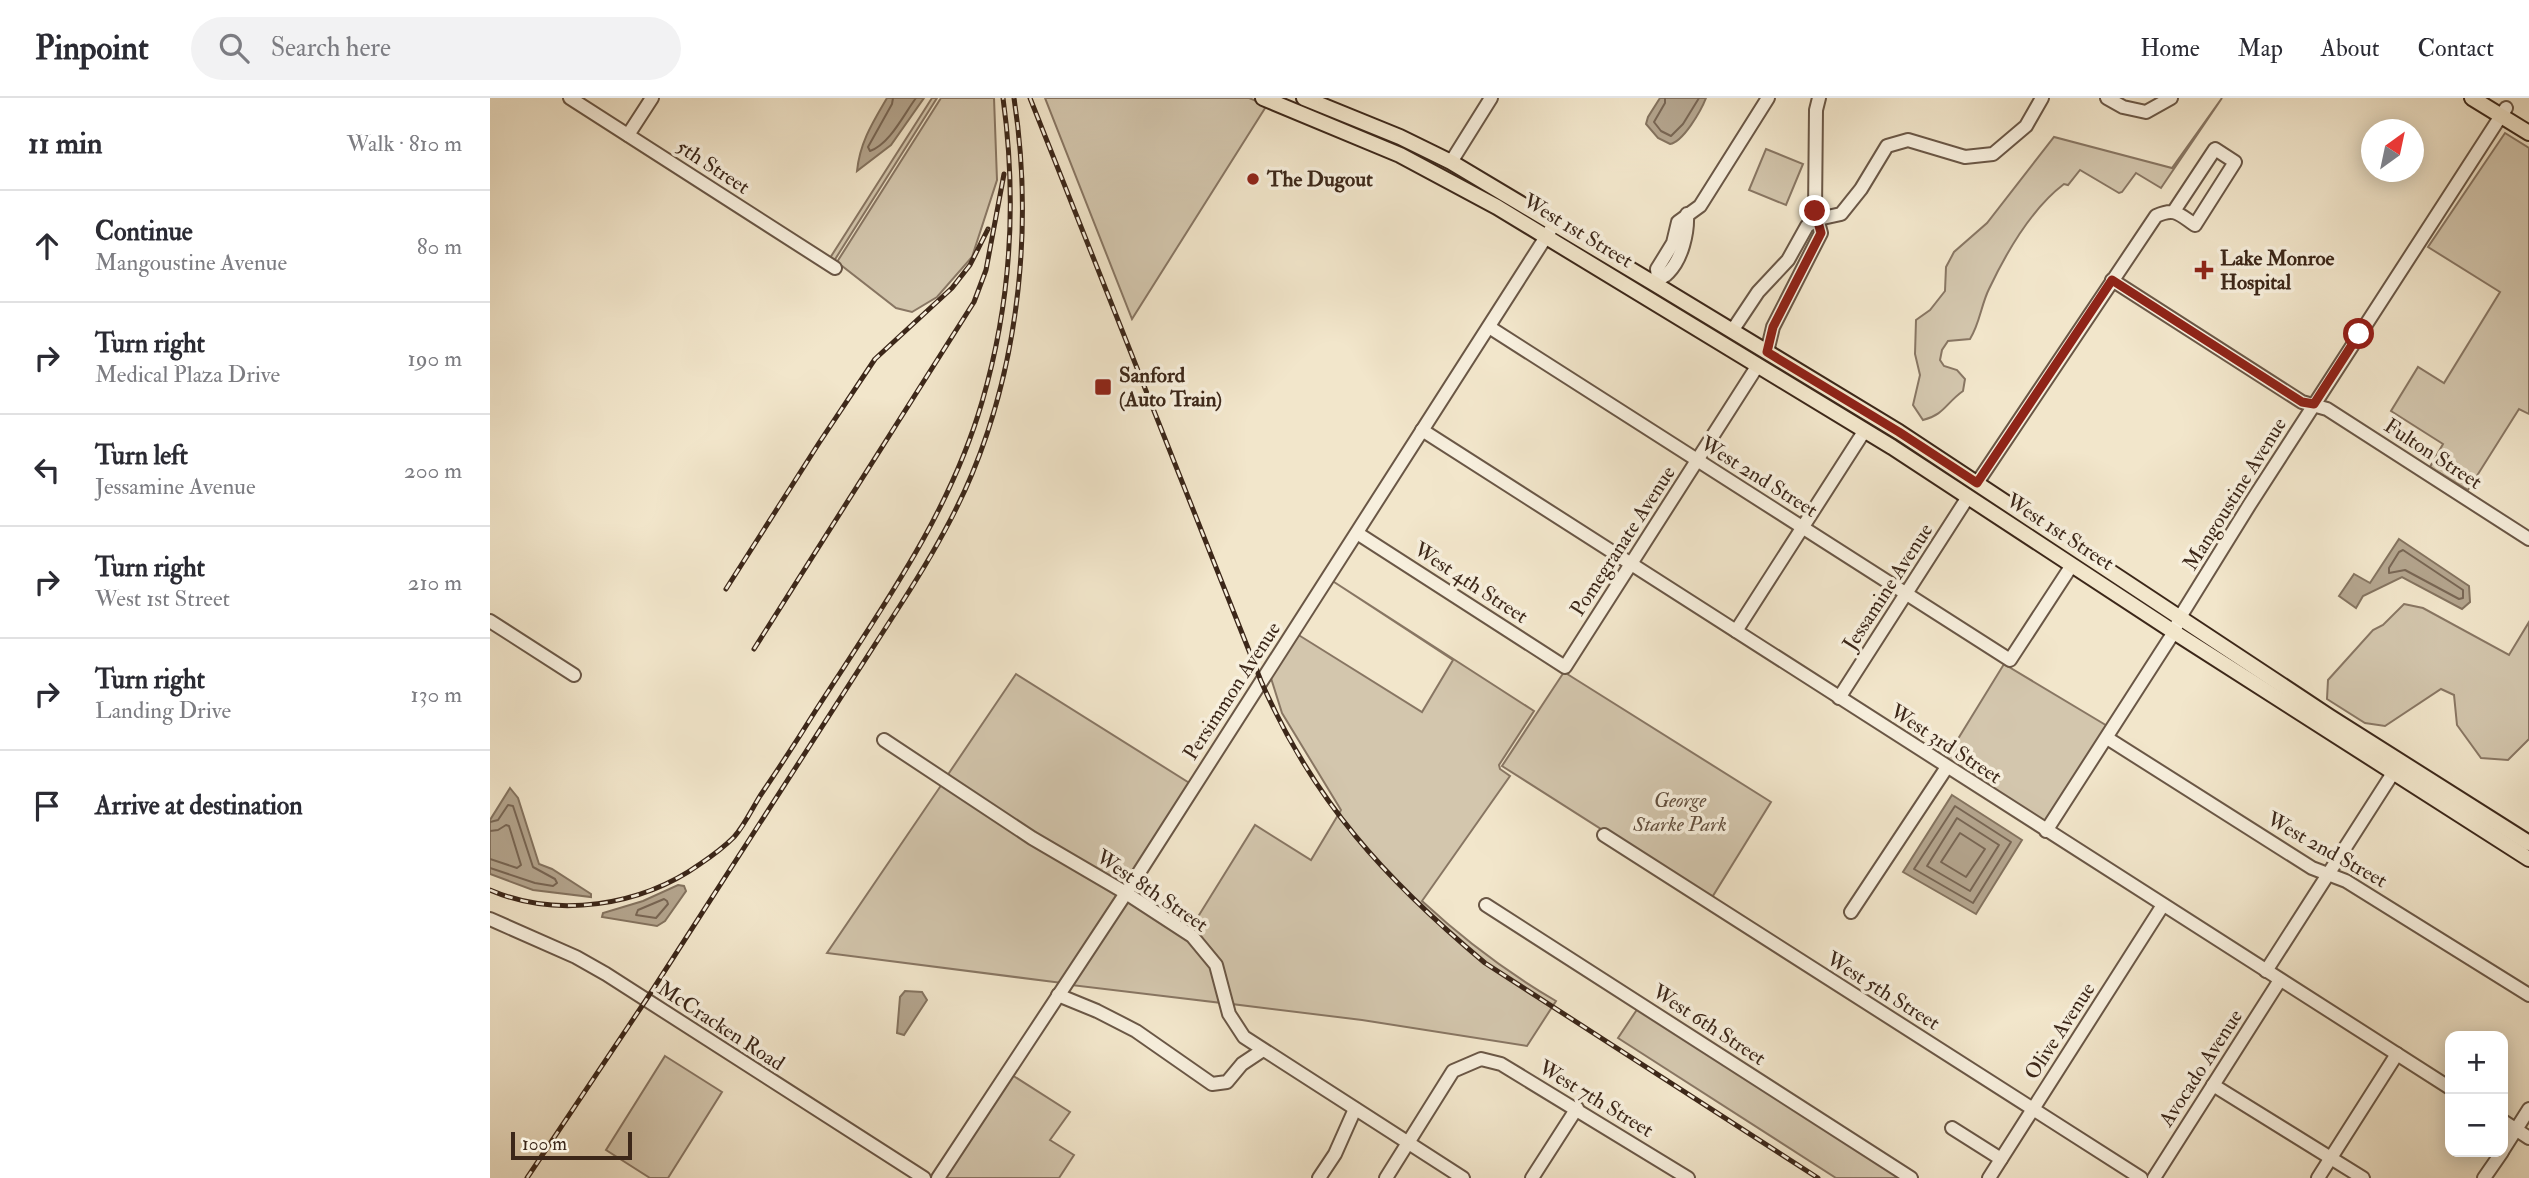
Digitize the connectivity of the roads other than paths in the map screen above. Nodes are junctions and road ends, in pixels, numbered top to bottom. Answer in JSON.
{"nodes":[{"id":1,"x":570,"y":98,"type":"edge"},
{"id":2,"x":652,"y":98,"type":"edge"},
{"id":3,"x":1263,"y":98,"type":"edge"},
{"id":4,"x":1304,"y":98,"type":"edge"},
{"id":5,"x":1491,"y":98,"type":"edge"},
{"id":6,"x":1768,"y":98,"type":"edge"},
{"id":7,"x":1819,"y":98,"type":"edge"},
{"id":8,"x":2042,"y":98,"type":"edge"},
{"id":9,"x":2107,"y":98,"type":"edge"},
{"id":10,"x":2171,"y":98,"type":"edge"},
{"id":11,"x":2472,"y":98,"type":"edge"},
{"id":12,"x":2490,"y":98,"type":"edge"},
{"id":13,"x":2503,"y":112,"type":"junction"},
{"id":14,"x":2529,"y":122,"type":"edge"},
{"id":15,"x":2529,"y":133,"type":"edge"},
{"id":16,"x":628,"y":135,"type":"junction"},
{"id":17,"x":1451,"y":162,"type":"junction"},
{"id":18,"x":2174,"y":211,"type":"junction"},
{"id":19,"x":1818,"y":219,"type":"junction"},
{"id":20,"x":1556,"y":223,"type":"junction"},
{"id":21,"x":1547,"y":237,"type":"junction"},
{"id":22,"x":835,"y":268,"type":"dead end"},
{"id":23,"x":2112,"y":280,"type":"junction"},
{"id":24,"x":1657,"y":281,"type":"junction"},
{"id":25,"x":1489,"y":327,"type":"junction"},
{"id":26,"x":1732,"y":331,"type":"junction"},
{"id":27,"x":1767,"y":352,"type":"junction"},
{"id":28,"x":1758,"y":365,"type":"junction"},
{"id":29,"x":1801,"y":372,"type":"junction"},
{"id":30,"x":2314,"y":404,"type":"junction"},
{"id":31,"x":1422,"y":430,"type":"junction"},
{"id":32,"x":1865,"y":430,"type":"junction"},
{"id":33,"x":1697,"y":461,"type":"junction"},
{"id":34,"x":1918,"y":464,"type":"junction"},
{"id":35,"x":1977,"y":483,"type":"junction"},
{"id":36,"x":1968,"y":497,"type":"junction"},
{"id":37,"x":2012,"y":506,"type":"junction"},
{"id":38,"x":1802,"y":527,"type":"junction"},
{"id":39,"x":1357,"y":533,"type":"junction"},
{"id":40,"x":2529,"y":538,"type":"edge"},
{"id":41,"x":1632,"y":565,"type":"junction"},
{"id":42,"x":2072,"y":565,"type":"junction"},
{"id":43,"x":1907,"y":594,"type":"junction"},
{"id":44,"x":2180,"y":617,"type":"junction"},
{"id":45,"x":490,"y":621,"type":"edge"},
{"id":46,"x":1736,"y":631,"type":"junction"},
{"id":47,"x":2174,"y":632,"type":"junction"},
{"id":48,"x":1565,"y":667,"type":"joint"},
{"id":49,"x":574,"y":675,"type":"dead end"},
{"id":50,"x":1839,"y":698,"type":"junction"},
{"id":51,"x":2107,"y":738,"type":"junction"},
{"id":52,"x":884,"y":740,"type":"dead end"},
{"id":53,"x":1947,"y":767,"type":"junction"},
{"id":54,"x":2393,"y":773,"type":"junction"},
{"id":55,"x":2432,"y":782,"type":"junction"},
{"id":56,"x":2046,"y":831,"type":"junction"},
{"id":57,"x":1604,"y":835,"type":"dead end"},
{"id":58,"x":2529,"y":843,"type":"edge"},
{"id":59,"x":2529,"y":859,"type":"edge"},
{"id":60,"x":2329,"y":874,"type":"junction"},
{"id":61,"x":1126,"y":893,"type":"junction"},
{"id":62,"x":1486,"y":905,"type":"dead end"},
{"id":63,"x":2163,"y":905,"type":"junction"},
{"id":64,"x":1851,"y":912,"type":"dead end"},
{"id":65,"x":490,"y":919,"type":"edge"},
{"id":66,"x":2266,"y":971,"type":"junction"},
{"id":67,"x":2280,"y":980,"type":"junction"},
{"id":68,"x":1058,"y":995,"type":"junction"},
{"id":69,"x":2529,"y":995,"type":"edge"},
{"id":70,"x":1263,"y":1050,"type":"junction"},
{"id":71,"x":2397,"y":1054,"type":"junction"},
{"id":72,"x":2213,"y":1085,"type":"junction"},
{"id":73,"x":2445,"y":1085,"type":"edge"},
{"id":74,"x":1577,"y":1108,"type":"junction"},
{"id":75,"x":2033,"y":1108,"type":"junction"},
{"id":76,"x":1355,"y":1109,"type":"junction"},
{"id":77,"x":2529,"y":1109,"type":"edge"},
{"id":78,"x":2508,"y":1124,"type":"edge"},
{"id":79,"x":1952,"y":1128,"type":"dead end"},
{"id":80,"x":2516,"y":1130,"type":"junction"},
{"id":81,"x":2529,"y":1138,"type":"edge"},
{"id":82,"x":2508,"y":1142,"type":"edge"},
{"id":83,"x":1408,"y":1143,"type":"junction"},
{"id":84,"x":2498,"y":1157,"type":"edge"},
{"id":85,"x":2331,"y":1158,"type":"junction"},
{"id":86,"x":2001,"y":1159,"type":"junction"},
{"id":87,"x":1682,"y":1176,"type":"edge"},
{"id":88,"x":924,"y":1178,"type":"edge"},
{"id":89,"x":938,"y":1178,"type":"edge"},
{"id":90,"x":1319,"y":1178,"type":"edge"},
{"id":91,"x":1386,"y":1178,"type":"edge"},
{"id":92,"x":1463,"y":1178,"type":"edge"},
{"id":93,"x":1532,"y":1178,"type":"edge"},
{"id":94,"x":1911,"y":1178,"type":"edge"},
{"id":95,"x":1989,"y":1178,"type":"edge"},
{"id":96,"x":2141,"y":1178,"type":"edge"},
{"id":97,"x":2154,"y":1178,"type":"edge"},
{"id":98,"x":2318,"y":1178,"type":"edge"},
{"id":99,"x":2363,"y":1178,"type":"edge"},
{"id":100,"x":2484,"y":1178,"type":"edge"}],
"edges":[{"from":1,"to":16,"type":"street","name":"5th Street"},
{"from":2,"to":16,"type":"street"},
{"from":3,"to":21,"type":"main road","name":"West 1st Street"},
{"from":4,"to":17,"type":"main road","name":"West 1st Street"},
{"from":5,"to":17,"type":"street"},
{"from":6,"to":24,"type":"street"},
{"from":7,"to":19,"type":"street"},
{"from":8,"to":19,"type":"street"},
{"from":9,"to":10,"type":"street"},
{"from":11,"to":13,"type":"main road"},
{"from":12,"to":13,"type":"main road"},
{"from":13,"to":14,"type":"main road"},
{"from":13,"to":15,"type":"main road"},
{"from":13,"to":30,"type":"street","name":"Mangoustine Avenue"},
{"from":16,"to":22,"type":"street","name":"5th Street"},
{"from":17,"to":20,"type":"main road","name":"West 1st Street"},
{"from":18,"to":18,"type":"street"},
{"from":18,"to":23,"type":"street"},
{"from":19,"to":26,"type":"street"},
{"from":19,"to":27,"type":"street"},
{"from":20,"to":21,"type":"street","name":"Persimmon Avenue"},
{"from":20,"to":24,"type":"main road","name":"West 1st Street"},
{"from":21,"to":25,"type":"street","name":"Persimmon Avenue"},
{"from":21,"to":28,"type":"main road","name":"West 1st Street"},
{"from":23,"to":30,"type":"street","name":"Fulton Street"},
{"from":23,"to":35,"type":"street"},
{"from":24,"to":26,"type":"main road","name":"West 1st Street"},
{"from":25,"to":31,"type":"street","name":"Persimmon Avenue"},
{"from":25,"to":33,"type":"street","name":"West 2nd Street"},
{"from":26,"to":27,"type":"main road","name":"West 1st Street"},
{"from":27,"to":29,"type":"main road","name":"West 1st Street"},
{"from":28,"to":29,"type":"main road"},
{"from":28,"to":32,"type":"main road","name":"West 1st Street"},
{"from":28,"to":33,"type":"street","name":"Pomegranate Avenue"},
{"from":29,"to":35,"type":"main road","name":"West 1st Street"},
{"from":30,"to":40,"type":"street","name":"Fulton Street"},
{"from":30,"to":44,"type":"street","name":"Mangoustine Avenue"},
{"from":31,"to":39,"type":"street","name":"Persimmon Avenue"},
{"from":31,"to":41,"type":"street","name":"West 3rd Street"},
{"from":32,"to":34,"type":"main road","name":"West 1st Street"},
{"from":32,"to":38,"type":"street"},
{"from":33,"to":38,"type":"street","name":"West 2nd Street"},
{"from":33,"to":41,"type":"street","name":"Pomegranate Avenue"},
{"from":34,"to":35,"type":"main road"},
{"from":34,"to":36,"type":"main road","name":"West 1st Street"},
{"from":35,"to":37,"type":"main road","name":"West 1st Street"},
{"from":36,"to":37,"type":"main road"},
{"from":36,"to":42,"type":"main road","name":"West 1st Street"},
{"from":36,"to":43,"type":"street","name":"Jessamine Avenue"},
{"from":37,"to":44,"type":"main road","name":"West 1st Street"},
{"from":38,"to":43,"type":"street","name":"West 2nd Street"},
{"from":38,"to":46,"type":"street"},
{"from":39,"to":48,"type":"street","name":"West 4th Street"},
{"from":39,"to":61,"type":"street","name":"Persimmon Avenue"},
{"from":41,"to":46,"type":"street","name":"West 3rd Street"},
{"from":41,"to":48,"type":"street","name":"Pomegranate Avenue"},
{"from":42,"to":43,"type":"street","name":"West 2nd Street"},
{"from":42,"to":47,"type":"main road","name":"West 1st Street"},
{"from":43,"to":50,"type":"street","name":"Jessamine Avenue"},
{"from":44,"to":47,"type":"street","name":"Mangoustine Avenue"},
{"from":44,"to":55,"type":"main road","name":"West 1st Street"},
{"from":45,"to":49,"type":"street"},
{"from":46,"to":50,"type":"street","name":"West 3rd Street"},
{"from":47,"to":51,"type":"street","name":"Mangoustine Avenue"},
{"from":47,"to":54,"type":"main road","name":"West 1st Street"},
{"from":50,"to":53,"type":"street","name":"West 3rd Street"},
{"from":51,"to":56,"type":"street","name":"Mangoustine Avenue"},
{"from":51,"to":60,"type":"street","name":"West 2nd Street"},
{"from":52,"to":61,"type":"street","name":"West 8th Street"},
{"from":53,"to":56,"type":"street","name":"West 3rd Street"},
{"from":53,"to":64,"type":"street"},
{"from":54,"to":55,"type":"main road"},
{"from":54,"to":59,"type":"main road","name":"West 1st Street"},
{"from":54,"to":60,"type":"street"},
{"from":55,"to":58,"type":"main road","name":"West 1st Street"},
{"from":56,"to":63,"type":"street","name":"West 3rd Street"},
{"from":57,"to":75,"type":"street","name":"West 5th Street"},
{"from":60,"to":66,"type":"street"},
{"from":60,"to":69,"type":"street","name":"West 2nd Street"},
{"from":61,"to":68,"type":"street","name":"Persimmon Avenue"},
{"from":61,"to":70,"type":"street","name":"West 8th Street"},
{"from":62,"to":94,"type":"street","name":"West 6th Street"},
{"from":63,"to":66,"type":"street","name":"West 3rd Street"},
{"from":63,"to":75,"type":"street","name":"Olive Avenue"},
{"from":65,"to":88,"type":"street","name":"McCracken Road"},
{"from":66,"to":67,"type":"street","name":"West 3rd Street"},
{"from":67,"to":71,"type":"street","name":"West 3rd Street"},
{"from":67,"to":72,"type":"street","name":"Avocado Avenue"},
{"from":68,"to":70,"type":"street"},
{"from":68,"to":89,"type":"street","name":"Persimmon Avenue"},
{"from":70,"to":76,"type":"street","name":"West 8th Street"},
{"from":71,"to":73,"type":"street","name":"West 3rd Street"},
{"from":71,"to":85,"type":"street"},
{"from":72,"to":85,"type":"street"},
{"from":72,"to":97,"type":"street","name":"Avocado Avenue"},
{"from":74,"to":83,"type":"street","name":"West 7th Street"},
{"from":74,"to":87,"type":"street","name":"West 7th Street"},
{"from":74,"to":93,"type":"street"},
{"from":75,"to":86,"type":"street","name":"Olive Avenue"},
{"from":75,"to":96,"type":"street","name":"West 5th Street"},
{"from":76,"to":83,"type":"street","name":"West 8th Street"},
{"from":76,"to":90,"type":"street"},
{"from":77,"to":80,"type":"street"},
{"from":78,"to":80,"type":"street"},
{"from":79,"to":86,"type":"street"},
{"from":80,"to":81,"type":"street"},
{"from":80,"to":82,"type":"street"},
{"from":83,"to":91,"type":"street"},
{"from":83,"to":92,"type":"street","name":"West 8th Street"},
{"from":84,"to":100,"type":"street"},
{"from":85,"to":98,"type":"street"},
{"from":85,"to":99,"type":"street"},
{"from":86,"to":95,"type":"street","name":"Olive Avenue"}]}
